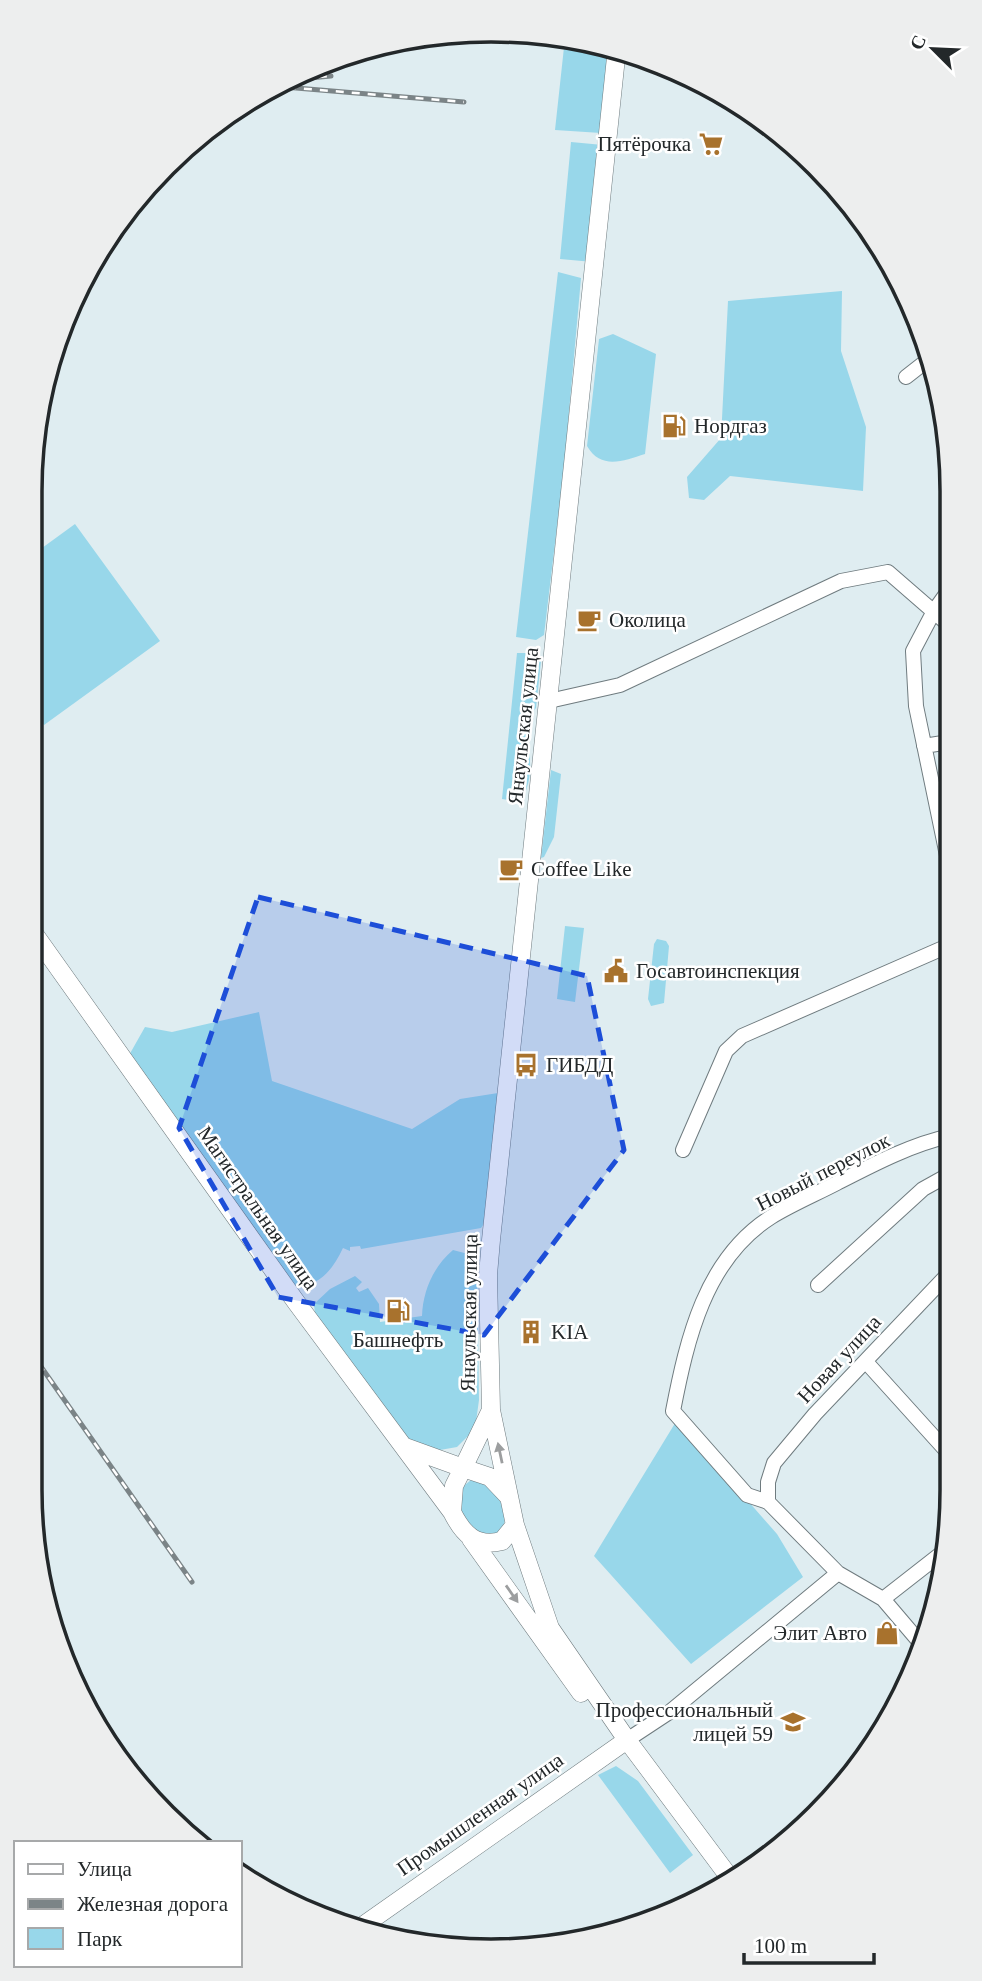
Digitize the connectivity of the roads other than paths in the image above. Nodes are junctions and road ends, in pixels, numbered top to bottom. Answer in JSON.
{"nodes":[{"id":1,"x":616,"y":60,"type":"edge"},
{"id":2,"x":922,"y":365,"type":"edge"},
{"id":3,"x":906,"y":377,"type":"dead end"},
{"id":4,"x":940,"y":603,"type":"edge"},
{"id":5,"x":934,"y":611,"type":"junction"},
{"id":6,"x":940,"y":617,"type":"edge"},
{"id":7,"x":549,"y":701,"type":"junction"},
{"id":8,"x":940,"y":743,"type":"edge"},
{"id":9,"x":924,"y":746,"type":"junction"},
{"id":10,"x":940,"y":822,"type":"edge"},
{"id":11,"x":42,"y":945,"type":"edge"},
{"id":12,"x":940,"y":949,"type":"edge"},
{"id":13,"x":940,"y":1140,"type":"edge"},
{"id":14,"x":684,"y":1150,"type":"dead end"},
{"id":15,"x":940,"y":1180,"type":"edge"},
{"id":16,"x":940,"y":1283,"type":"edge"},
{"id":17,"x":818,"y":1285,"type":"dead end"},
{"id":18,"x":867,"y":1363,"type":"junction"},
{"id":19,"x":491,"y":1410,"type":"junction"},
{"id":20,"x":940,"y":1444,"type":"edge"},
{"id":21,"x":402,"y":1446,"type":"junction"},
{"id":22,"x":463,"y":1468,"type":"junction"},
{"id":23,"x":509,"y":1497,"type":"junction"},
{"id":24,"x":768,"y":1502,"type":"junction"},
{"id":25,"x":452,"y":1512,"type":"junction"},
{"id":26,"x":515,"y":1525,"type":"junction"},
{"id":27,"x":471,"y":1539,"type":"junction"},
{"id":28,"x":934,"y":1559,"type":"edge"},
{"id":29,"x":838,"y":1573,"type":"junction"},
{"id":30,"x":883,"y":1599,"type":"junction"},
{"id":31,"x":915,"y":1637,"type":"edge"},
{"id":32,"x":622,"y":1743,"type":"junction"},
{"id":33,"x":725,"y":1872,"type":"edge"},
{"id":34,"x":717,"y":1878,"type":"edge"},
{"id":35,"x":368,"y":1922,"type":"edge"}],
"edges":[{"from":1,"to":7,"type":"main road","name":"Янаульская улица"},
{"from":2,"to":3,"type":"street"},
{"from":4,"to":5,"type":"street"},
{"from":5,"to":6,"type":"street"},
{"from":5,"to":7,"type":"street"},
{"from":5,"to":9,"type":"street"},
{"from":7,"to":19,"type":"main road","name":"Янаульская улица"},
{"from":8,"to":9,"type":"street"},
{"from":9,"to":10,"type":"street"},
{"from":11,"to":21,"type":"main road","name":"Магистральная улица"},
{"from":12,"to":14,"type":"street"},
{"from":13,"to":24,"type":"street","name":"Новый переулок"},
{"from":15,"to":17,"type":"street"},
{"from":16,"to":18,"type":"street","name":"Новая улица"},
{"from":18,"to":20,"type":"street"},
{"from":18,"to":24,"type":"street","name":"Новая улица"},
{"from":19,"to":22,"type":"main road"},
{"from":23,"to":19,"type":"main road","name":"Магистральная улица","one_way":true},
{"from":21,"to":22,"type":"main road"},
{"from":21,"to":25,"type":"main road","name":"Магистральная улица"},
{"from":22,"to":23,"type":"main road"},
{"from":22,"to":25,"type":"main road"},
{"from":23,"to":26,"type":"main road","name":"Магистральная улица"},
{"from":24,"to":29,"type":"street"},
{"from":25,"to":27,"type":"main road","name":"Магистральная улица"},
{"from":26,"to":27,"type":"main road"},
{"from":26,"to":32,"type":"main road","name":"Магистральная улица"},
{"from":27,"to":32,"type":"main road","name":"Магистральная улица","one_way":true},
{"from":28,"to":30,"type":"street"},
{"from":29,"to":30,"type":"street"},
{"from":29,"to":32,"type":"street"},
{"from":30,"to":31,"type":"street"},
{"from":32,"to":33,"type":"main road","name":"Магистральная улица"},
{"from":32,"to":34,"type":"main road","name":"Магистральная улица"},
{"from":32,"to":35,"type":"main road","name":"Промышленная улица"}]}
